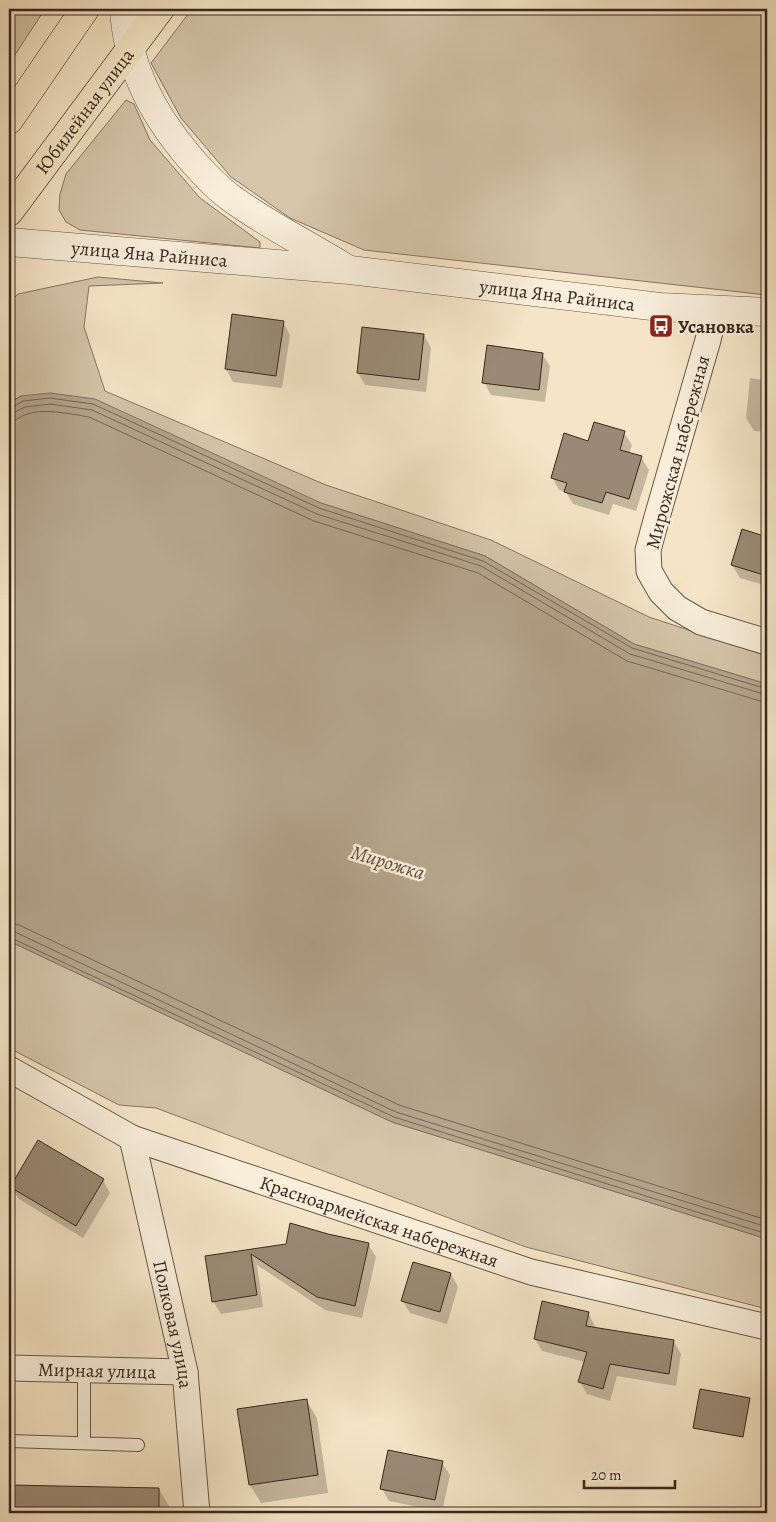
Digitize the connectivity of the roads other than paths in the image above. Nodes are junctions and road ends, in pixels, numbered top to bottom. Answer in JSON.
{"nodes":[{"id":1,"x":85,"y":9,"type":"edge"},
{"id":2,"x":124,"y":9,"type":"edge"},
{"id":3,"x":160,"y":9,"type":"edge"},
{"id":4,"x":130,"y":51,"type":"junction"},
{"id":5,"x":9,"y":120,"type":"edge"},
{"id":6,"x":9,"y":212,"type":"edge"},
{"id":7,"x":9,"y":242,"type":"edge"},
{"id":8,"x":350,"y":270,"type":"junction"},
{"id":9,"x":715,"y":310,"type":"junction"},
{"id":10,"x":767,"y":312,"type":"edge"},
{"id":11,"x":767,"y":642,"type":"edge"},
{"id":12,"x":9,"y":1069,"type":"edge"},
{"id":13,"x":132,"y":1138,"type":"junction"},
{"id":14,"x":767,"y":1327,"type":"edge"},
{"id":15,"x":9,"y":1368,"type":"edge"},
{"id":16,"x":84,"y":1370,"type":"junction"},
{"id":17,"x":185,"y":1372,"type":"junction"},
{"id":18,"x":9,"y":1441,"type":"edge"},
{"id":19,"x":84,"y":1443,"type":"junction"},
{"id":20,"x":138,"y":1446,"type":"dead end"},
{"id":21,"x":197,"y":1513,"type":"edge"}],
"edges":[{"from":1,"to":5,"type":"main road"},
{"from":2,"to":4,"type":"street","name":"улица Яна Райниса"},
{"from":3,"to":4,"type":"main road","name":"Юбилейная улица"},
{"from":4,"to":6,"type":"main road","name":"Юбилейная улица"},
{"from":4,"to":8,"type":"street","name":"улица Яна Райниса"},
{"from":7,"to":8,"type":"street","name":"улица Яна Райниса"},
{"from":8,"to":9,"type":"street","name":"улица Яна Райниса"},
{"from":9,"to":10,"type":"street","name":"улица Яна Райниса"},
{"from":9,"to":11,"type":"street","name":"Мирожская набережная"},
{"from":12,"to":13,"type":"street","name":"Красноармейская набережная"},
{"from":13,"to":14,"type":"street","name":"Красноармейская набережная"},
{"from":13,"to":17,"type":"street","name":"Полковая улица"},
{"from":15,"to":16,"type":"street","name":"Мирная улица"},
{"from":16,"to":17,"type":"street","name":"Мирная улица"},
{"from":16,"to":19,"type":"lane"},
{"from":17,"to":21,"type":"street","name":"Полковая улица"},
{"from":18,"to":19,"type":"lane"},
{"from":19,"to":20,"type":"lane"}]}
